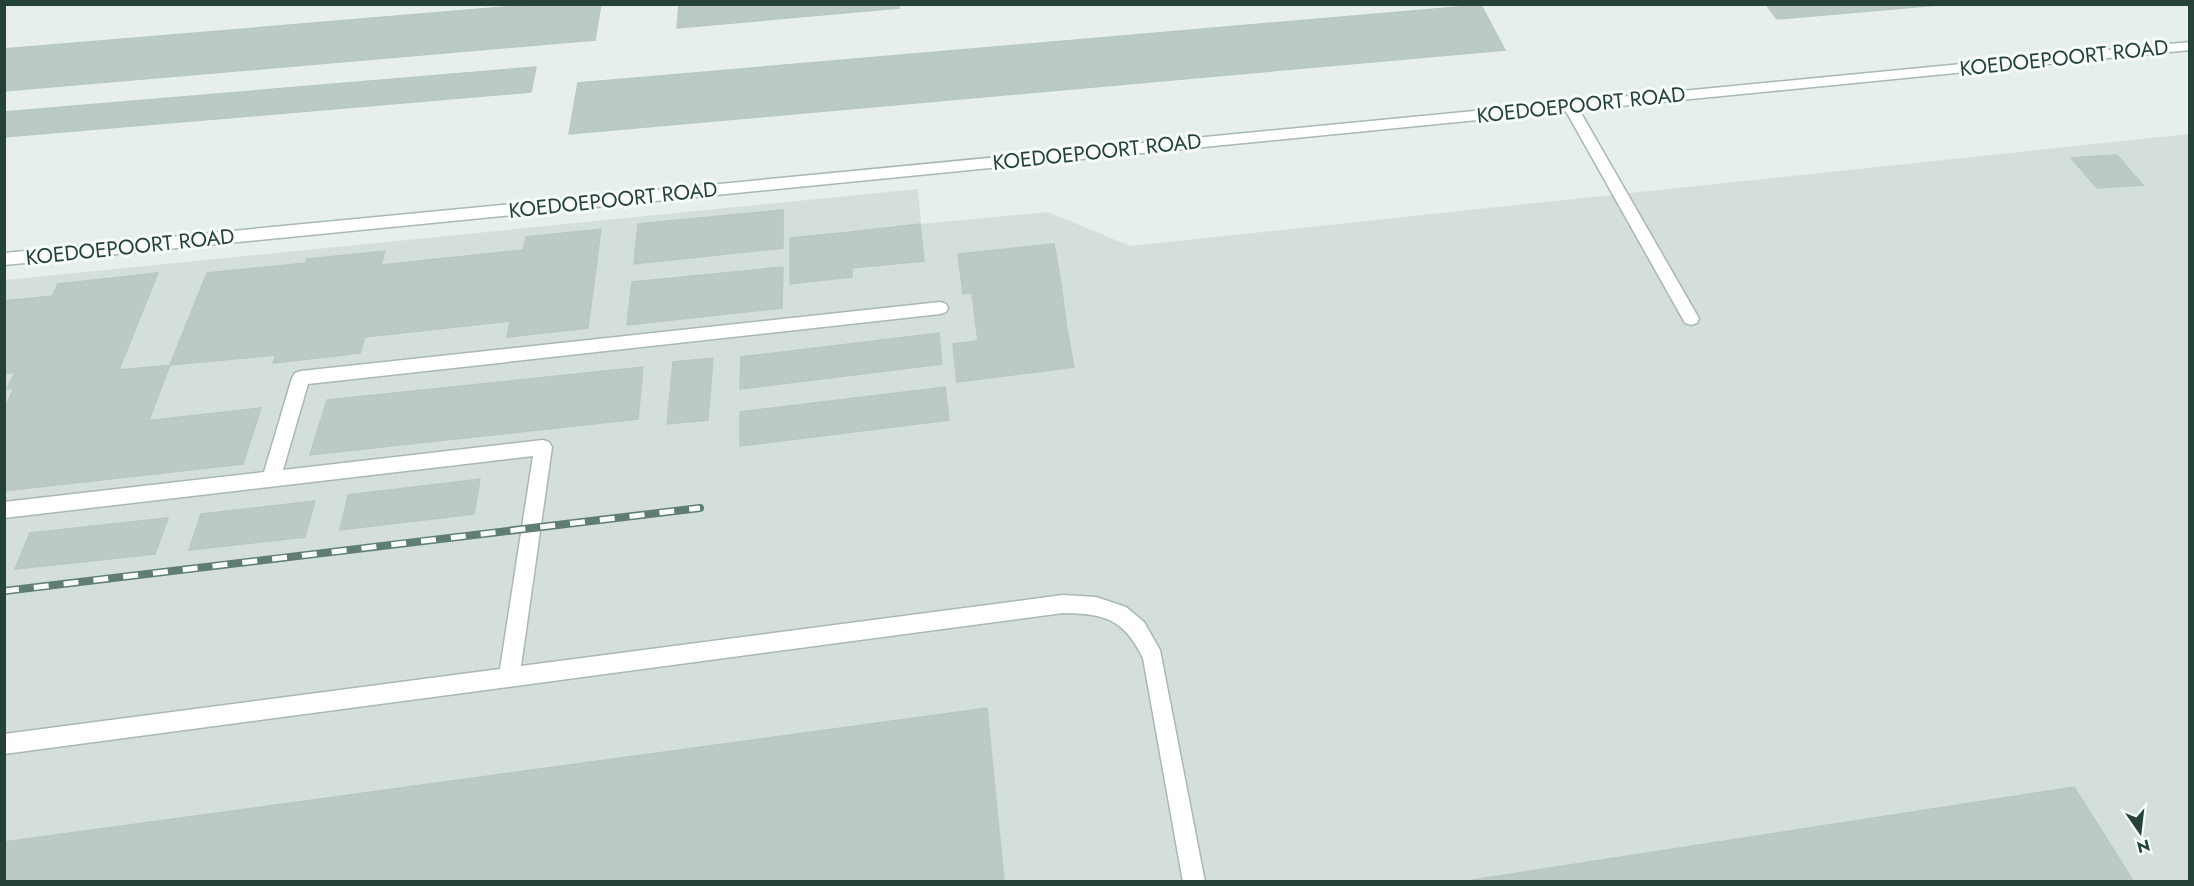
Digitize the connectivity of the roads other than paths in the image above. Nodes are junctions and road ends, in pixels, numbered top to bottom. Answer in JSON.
{"nodes":[{"id":1,"x":2190,"y":46,"type":"edge"},
{"id":2,"x":1570,"y":106,"type":"junction"},
{"id":3,"x":4,"y":259,"type":"edge"},
{"id":4,"x":940,"y":308,"type":"dead end"},
{"id":5,"x":1691,"y":319,"type":"dead end"},
{"id":6,"x":271,"y":479,"type":"junction"},
{"id":7,"x":4,"y":510,"type":"edge"},
{"id":8,"x":509,"y":677,"type":"junction"},
{"id":9,"x":4,"y":744,"type":"edge"},
{"id":10,"x":1194,"y":882,"type":"edge"}],
"edges":[{"from":1,"to":2,"type":"street","name":"KOEDOEPOORT ROAD"},
{"from":2,"to":3,"type":"street","name":"KOEDOEPOORT ROAD"},
{"from":2,"to":5,"type":"street"},
{"from":4,"to":6,"type":"street"},
{"from":6,"to":7,"type":"street"},
{"from":6,"to":8,"type":"street"},
{"from":8,"to":9,"type":"street"},
{"from":8,"to":10,"type":"street"}]}
